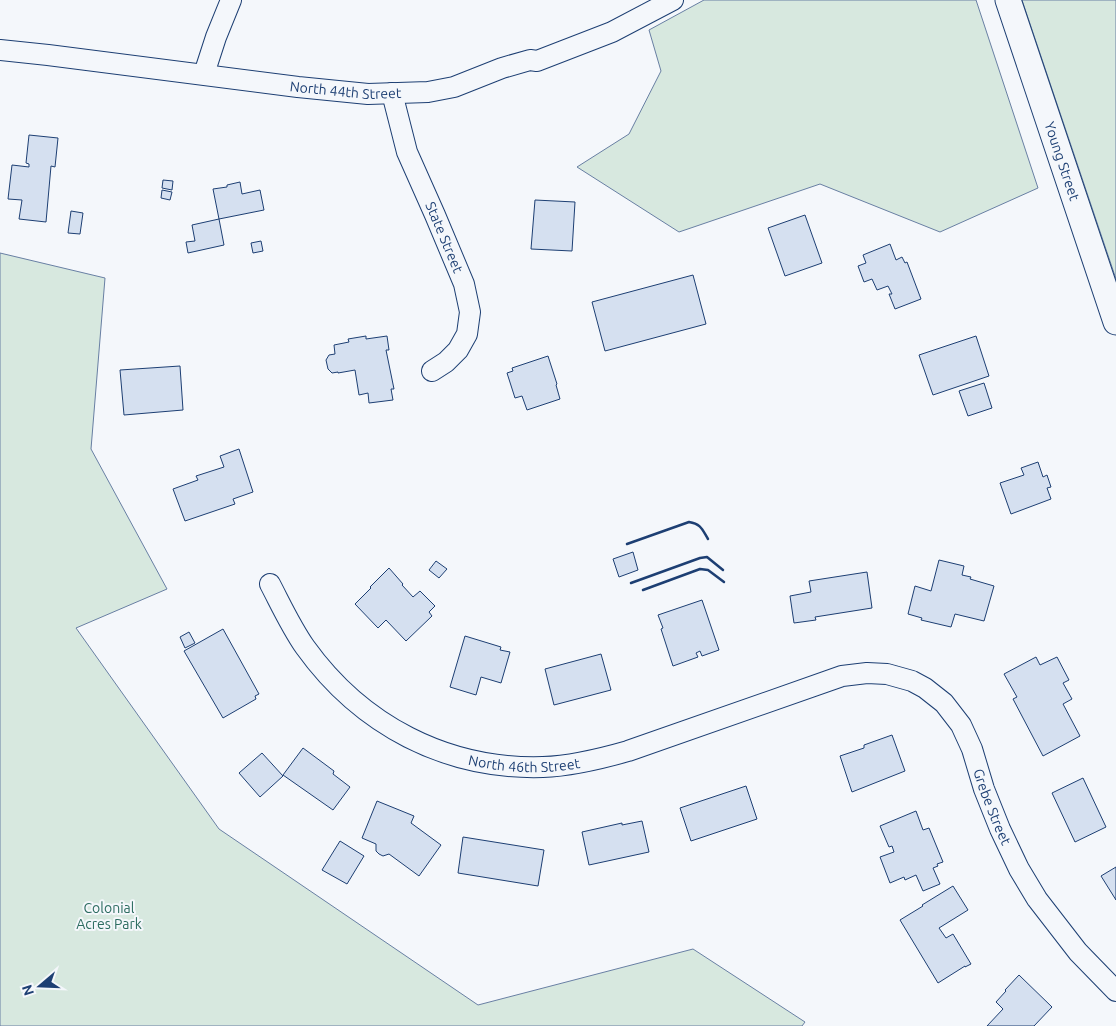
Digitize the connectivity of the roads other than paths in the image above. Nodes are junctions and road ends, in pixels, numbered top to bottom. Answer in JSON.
{"nodes":[{"id":1,"x":232,"y":0,"type":"edge"},
{"id":2,"x":672,"y":0,"type":"edge"},
{"id":3,"x":1008,"y":0,"type":"edge"},
{"id":4,"x":0,"y":50,"type":"edge"},
{"id":5,"x":204,"y":74,"type":"junction"},
{"id":6,"x":392,"y":93,"type":"junction"},
{"id":7,"x":1116,"y":322,"type":"edge"},
{"id":8,"x":432,"y":371,"type":"dead end"},
{"id":9,"x":270,"y":584,"type":"dead end"},
{"id":10,"x":842,"y":676,"type":"joint"},
{"id":11,"x":1116,"y":991,"type":"edge"}],
"edges":[{"from":1,"to":5,"type":"street"},
{"from":2,"to":6,"type":"street","name":"North 44th Street"},
{"from":3,"to":7,"type":"street","name":"Young Street"},
{"from":4,"to":5,"type":"street","name":"North 44th Street"},
{"from":5,"to":6,"type":"street","name":"North 44th Street"},
{"from":6,"to":8,"type":"street","name":"State Street"},
{"from":9,"to":10,"type":"street","name":"North 46th Street"},
{"from":10,"to":11,"type":"street","name":"Grebe Street"}]}
